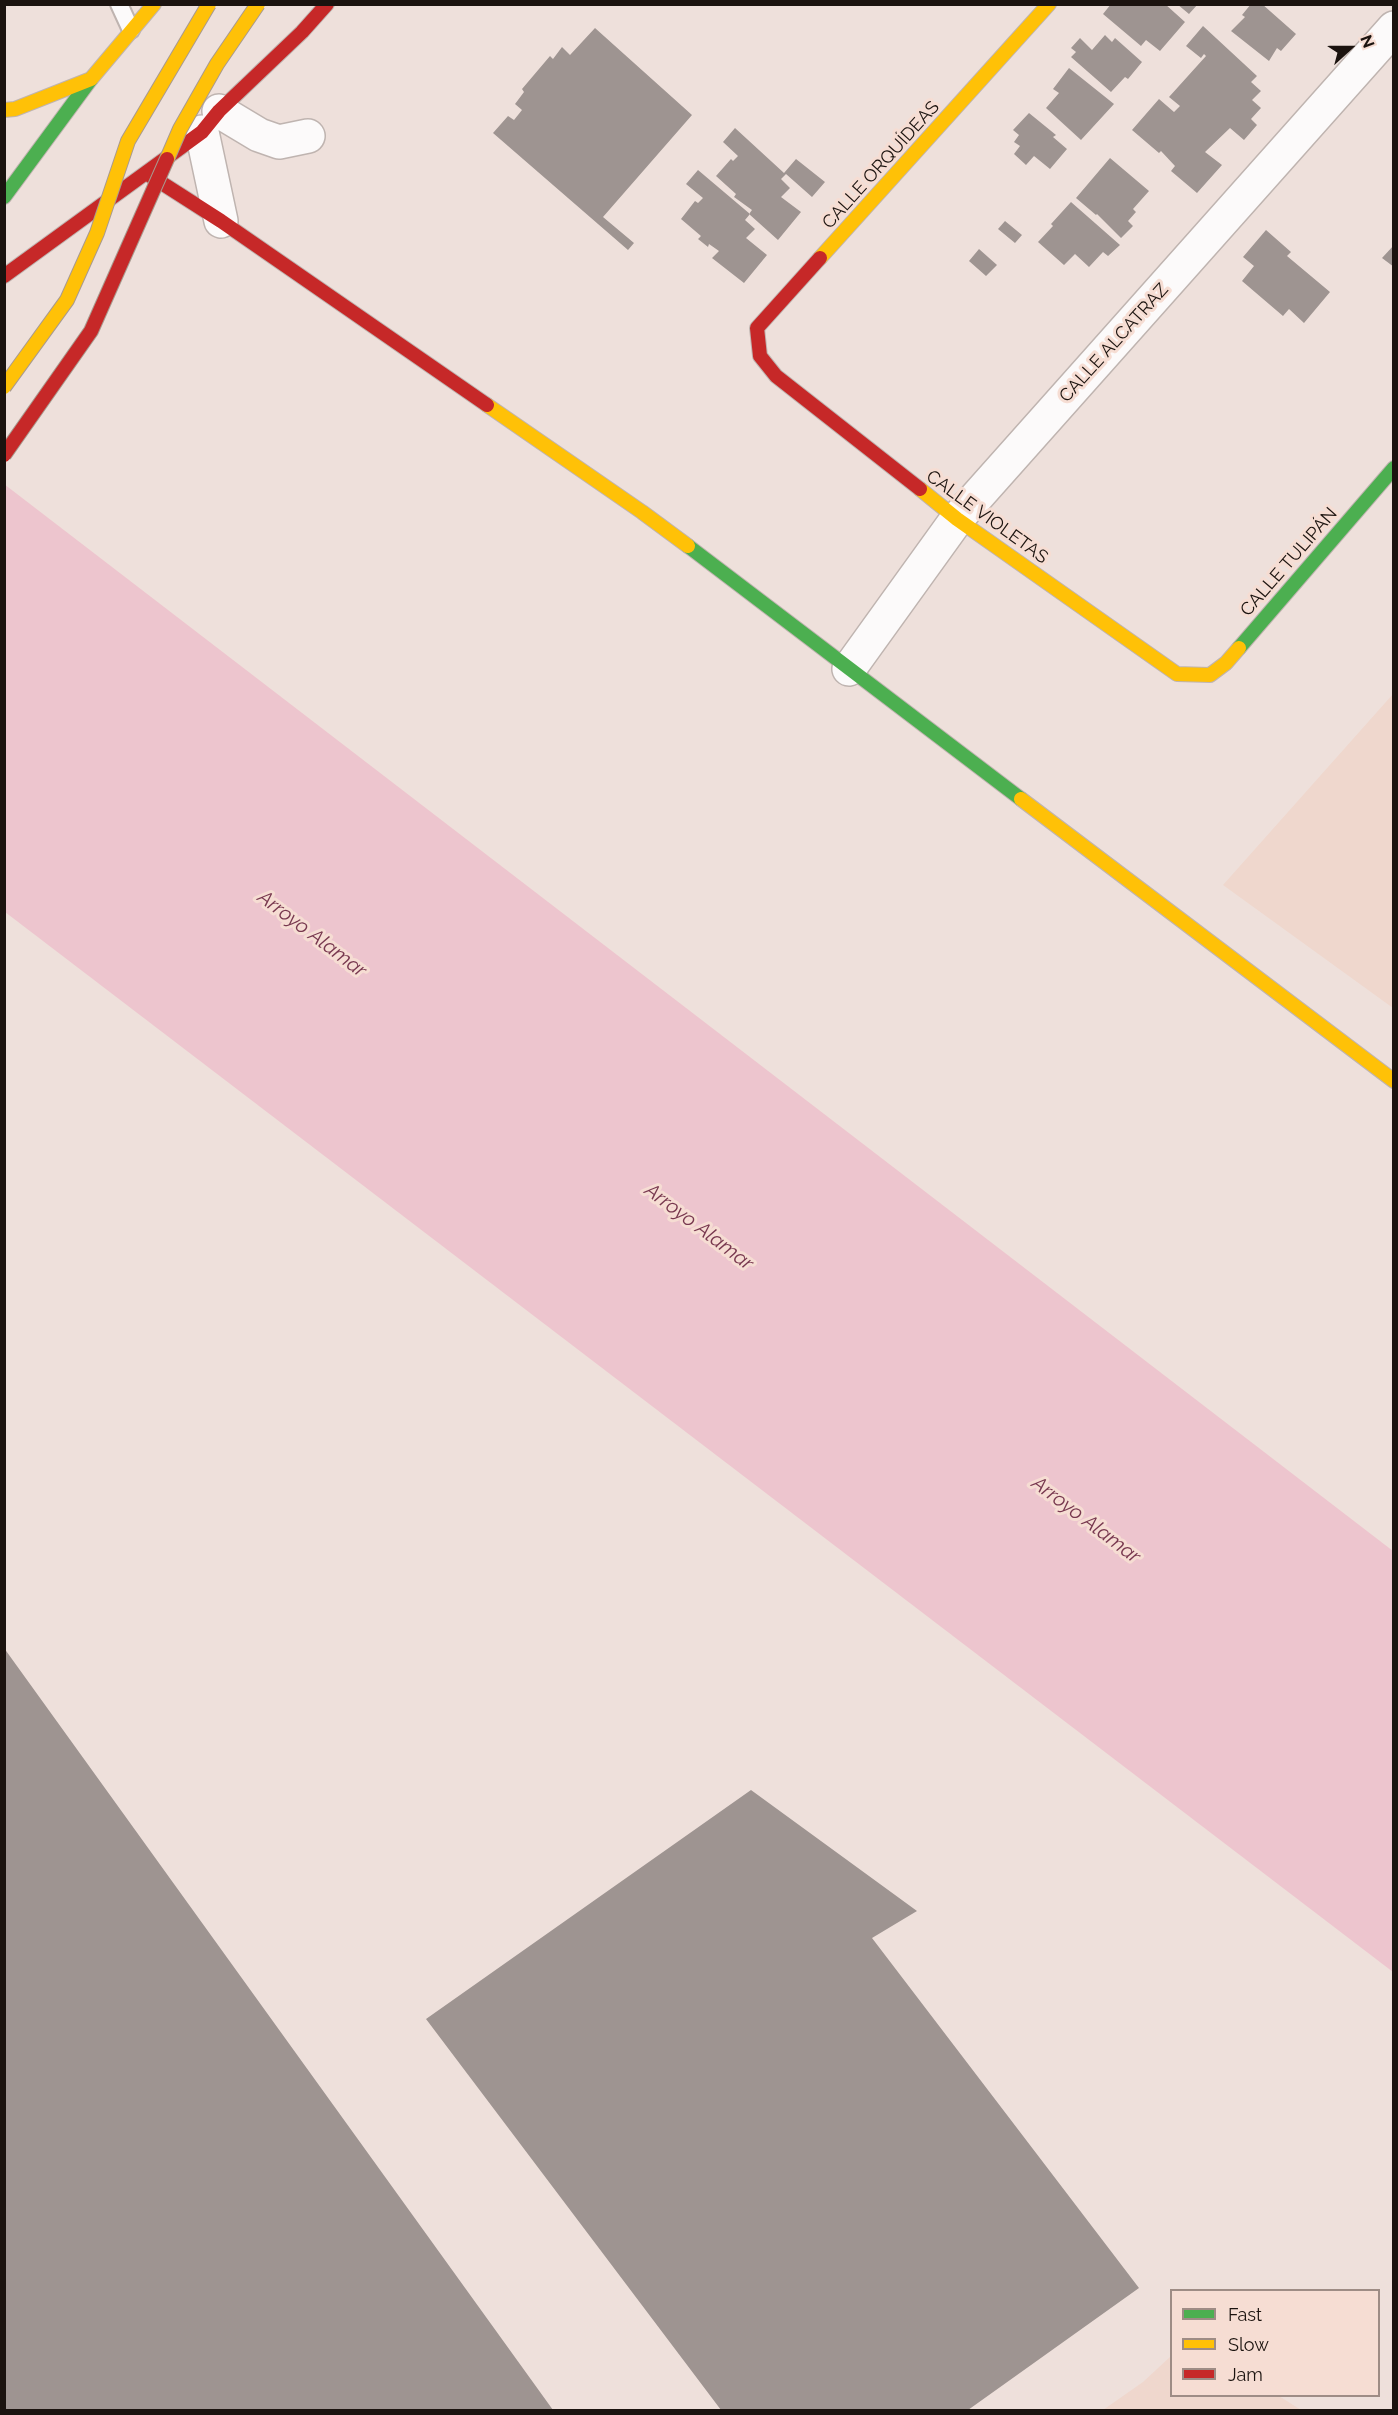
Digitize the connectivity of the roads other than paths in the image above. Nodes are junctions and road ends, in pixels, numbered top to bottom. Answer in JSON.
{"nodes":[{"id":1,"x":119,"y":4,"type":"edge"},
{"id":2,"x":154,"y":4,"type":"edge"},
{"id":3,"x":208,"y":4,"type":"edge"},
{"id":4,"x":258,"y":4,"type":"edge"},
{"id":5,"x":327,"y":4,"type":"edge"},
{"id":6,"x":1049,"y":4,"type":"edge"},
{"id":7,"x":1394,"y":28,"type":"edge"},
{"id":8,"x":131,"y":30,"type":"junction"},
{"id":9,"x":91,"y":79,"type":"junction"},
{"id":10,"x":4,"y":110,"type":"edge"},
{"id":11,"x":210,"y":121,"type":"junction"},
{"id":12,"x":308,"y":136,"type":"dead end"},
{"id":13,"x":146,"y":173,"type":"junction"},
{"id":14,"x":4,"y":198,"type":"edge"},
{"id":15,"x":221,"y":221,"type":"junction"},
{"id":16,"x":4,"y":276,"type":"edge"},
{"id":17,"x":760,"y":356,"type":"joint"},
{"id":18,"x":4,"y":387,"type":"edge"},
{"id":19,"x":4,"y":455,"type":"edge"},
{"id":20,"x":1394,"y":468,"type":"edge"},
{"id":21,"x":957,"y":519,"type":"junction"},
{"id":22,"x":849,"y":669,"type":"junction"},
{"id":23,"x":1210,"y":675,"type":"joint"},
{"id":24,"x":1394,"y":1081,"type":"edge"}],
"edges":[{"from":1,"to":8,"type":"lane"},
{"from":2,"to":8,"type":"main road"},
{"from":3,"to":18,"type":"main road","bridge":true},
{"from":4,"to":19,"type":"main road","bridge":true},
{"from":5,"to":11,"type":"main road"},
{"from":6,"to":17,"type":"main road","name":"CALLE ORQUÍDEAS"},
{"from":7,"to":21,"type":"street","name":"CALLE ALCATRAZ"},
{"from":8,"to":9,"type":"main road"},
{"from":9,"to":10,"type":"main road"},
{"from":9,"to":14,"type":"main road"},
{"from":11,"to":12,"type":"street"},
{"from":11,"to":13,"type":"main road"},
{"from":11,"to":15,"type":"street"},
{"from":13,"to":15,"type":"main road"},
{"from":13,"to":16,"type":"main road"},
{"from":15,"to":22,"type":"main road"},
{"from":17,"to":21,"type":"main road","name":"CALLE VIOLETAS"},
{"from":20,"to":23,"type":"main road","name":"CALLE TULIPÁN"},
{"from":21,"to":22,"type":"street","name":"CALLE ALCATRAZ"},
{"from":21,"to":23,"type":"main road","name":"CALLE VIOLETAS"},
{"from":22,"to":24,"type":"main road"}]}
